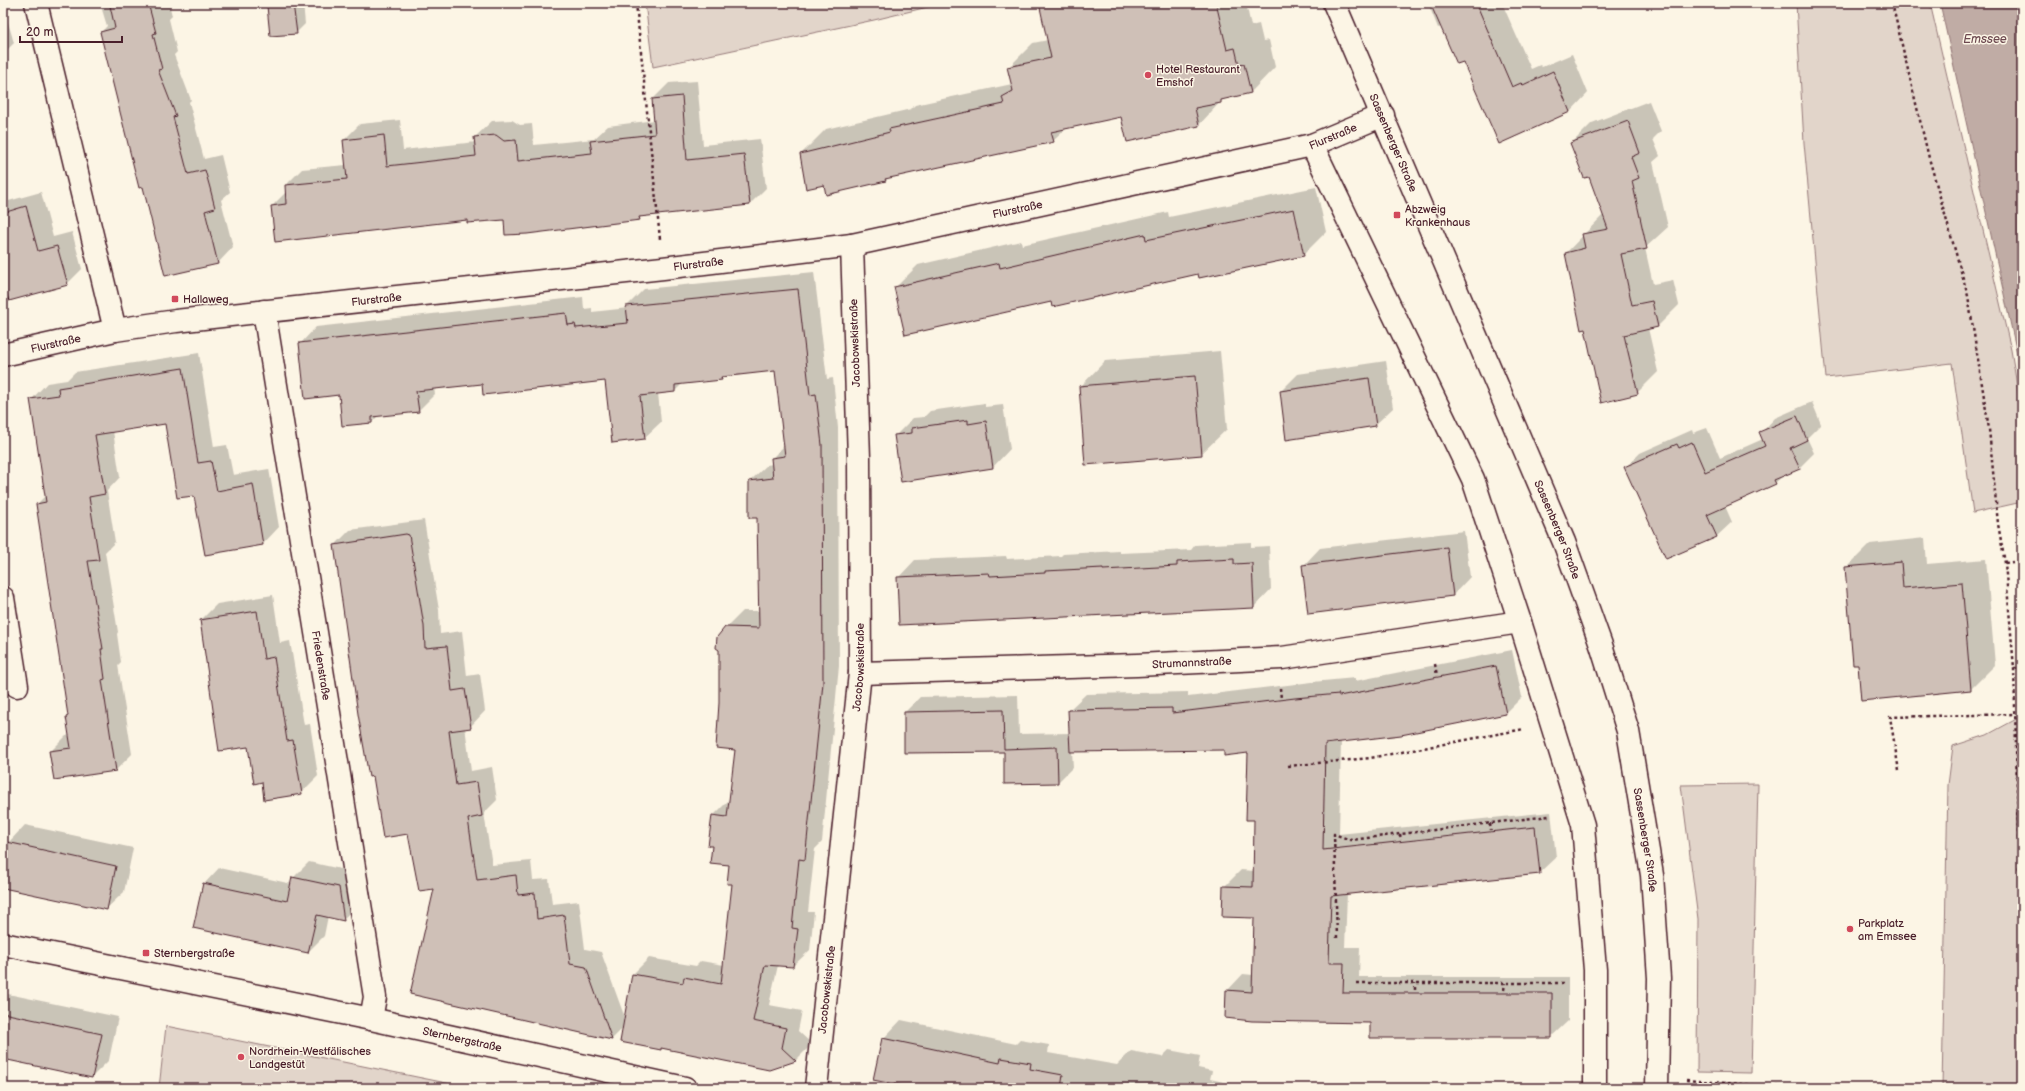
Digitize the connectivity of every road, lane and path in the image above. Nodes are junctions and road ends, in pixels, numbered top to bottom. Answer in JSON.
{"nodes":[{"id":1,"x":36,"y":3,"type":"edge"},
{"id":2,"x":636,"y":3,"type":"edge"},
{"id":3,"x":1334,"y":3,"type":"edge"},
{"id":4,"x":1892,"y":3,"type":"edge"},
{"id":5,"x":1383,"y":115,"type":"junction"},
{"id":6,"x":1312,"y":145,"type":"junction"},
{"id":7,"x":852,"y":244,"type":"junction"},
{"id":8,"x":663,"y":268,"type":"junction"},
{"id":9,"x":264,"y":311,"type":"junction"},
{"id":10,"x":115,"y":330,"type":"junction"},
{"id":11,"x":3,"y":355,"type":"edge"},
{"id":12,"x":2013,"y":562,"type":"dead end"},
{"id":13,"x":2005,"y":563,"type":"junction"},
{"id":14,"x":3,"y":598,"type":"edge"},
{"id":15,"x":1520,"y":622,"type":"junction"},
{"id":16,"x":2014,"y":668,"type":"junction"},
{"id":17,"x":2022,"y":668,"type":"edge"},
{"id":18,"x":860,"y":673,"type":"junction"},
{"id":19,"x":17,"y":686,"type":"dead end"},
{"id":20,"x":2015,"y":714,"type":"junction"},
{"id":21,"x":1551,"y":721,"type":"junction"},
{"id":22,"x":1288,"y":766,"type":"dead end"},
{"id":23,"x":1899,"y":771,"type":"dead end"},
{"id":24,"x":1579,"y":812,"type":"junction"},
{"id":25,"x":1490,"y":823,"type":"junction"},
{"id":26,"x":1491,"y":830,"type":"dead end"},
{"id":27,"x":1400,"y":834,"type":"junction"},
{"id":28,"x":1401,"y":840,"type":"dead end"},
{"id":29,"x":1337,"y":938,"type":"dead end"},
{"id":30,"x":3,"y":944,"type":"edge"},
{"id":31,"x":2022,"y":981,"type":"edge"},
{"id":32,"x":1357,"y":983,"type":"dead end"},
{"id":33,"x":1415,"y":983,"type":"junction"},
{"id":34,"x":1505,"y":983,"type":"junction"},
{"id":35,"x":1595,"y":984,"type":"junction"},
{"id":36,"x":1415,"y":990,"type":"dead end"},
{"id":37,"x":1504,"y":990,"type":"dead end"},
{"id":38,"x":371,"y":1019,"type":"junction"},
{"id":39,"x":1658,"y":1083,"type":"edge"},
{"id":40,"x":685,"y":1088,"type":"edge"},
{"id":41,"x":816,"y":1088,"type":"edge"},
{"id":42,"x":1595,"y":1088,"type":"edge"},
{"id":43,"x":1792,"y":1088,"type":"edge"}],
"edges":[{"from":1,"to":10,"type":"street"},
{"from":2,"to":8,"type":"path"},
{"from":3,"to":5,"type":"street","name":"Sassenberger Straße"},
{"from":4,"to":13,"type":"path"},
{"from":5,"to":6,"type":"street","name":"Flurstraße"},
{"from":5,"to":39,"type":"street","name":"Sassenberger Straße"},
{"from":6,"to":7,"type":"street","name":"Flurstraße"},
{"from":6,"to":15,"type":"street"},
{"from":7,"to":8,"type":"street","name":"Flurstraße"},
{"from":7,"to":18,"type":"street","name":"Jacobowskistraße"},
{"from":8,"to":9,"type":"street","name":"Flurstraße"},
{"from":9,"to":10,"type":"street","name":"Flurstraße"},
{"from":9,"to":38,"type":"street","name":"Friedenstraße"},
{"from":10,"to":11,"type":"street","name":"Flurstraße"},
{"from":12,"to":13,"type":"path"},
{"from":13,"to":16,"type":"path"},
{"from":14,"to":19,"type":"street"},
{"from":15,"to":18,"type":"street","name":"Strumannstraße"},
{"from":15,"to":21,"type":"street"},
{"from":16,"to":17,"type":"path"},
{"from":16,"to":20,"type":"path"},
{"from":18,"to":41,"type":"street","name":"Jacobowskistraße"},
{"from":20,"to":23,"type":"path"},
{"from":20,"to":31,"type":"path"},
{"from":21,"to":22,"type":"path"},
{"from":21,"to":24,"type":"street"},
{"from":24,"to":25,"type":"path"},
{"from":24,"to":35,"type":"street"},
{"from":25,"to":26,"type":"path"},
{"from":25,"to":27,"type":"path"},
{"from":27,"to":28,"type":"path"},
{"from":27,"to":29,"type":"path"},
{"from":30,"to":38,"type":"street","name":"Sternbergstraße"},
{"from":32,"to":33,"type":"path"},
{"from":33,"to":34,"type":"path"},
{"from":33,"to":36,"type":"path"},
{"from":34,"to":35,"type":"path"},
{"from":34,"to":37,"type":"path"},
{"from":35,"to":42,"type":"street"},
{"from":38,"to":40,"type":"street","name":"Sternbergstraße"},
{"from":39,"to":43,"type":"path"}]}
